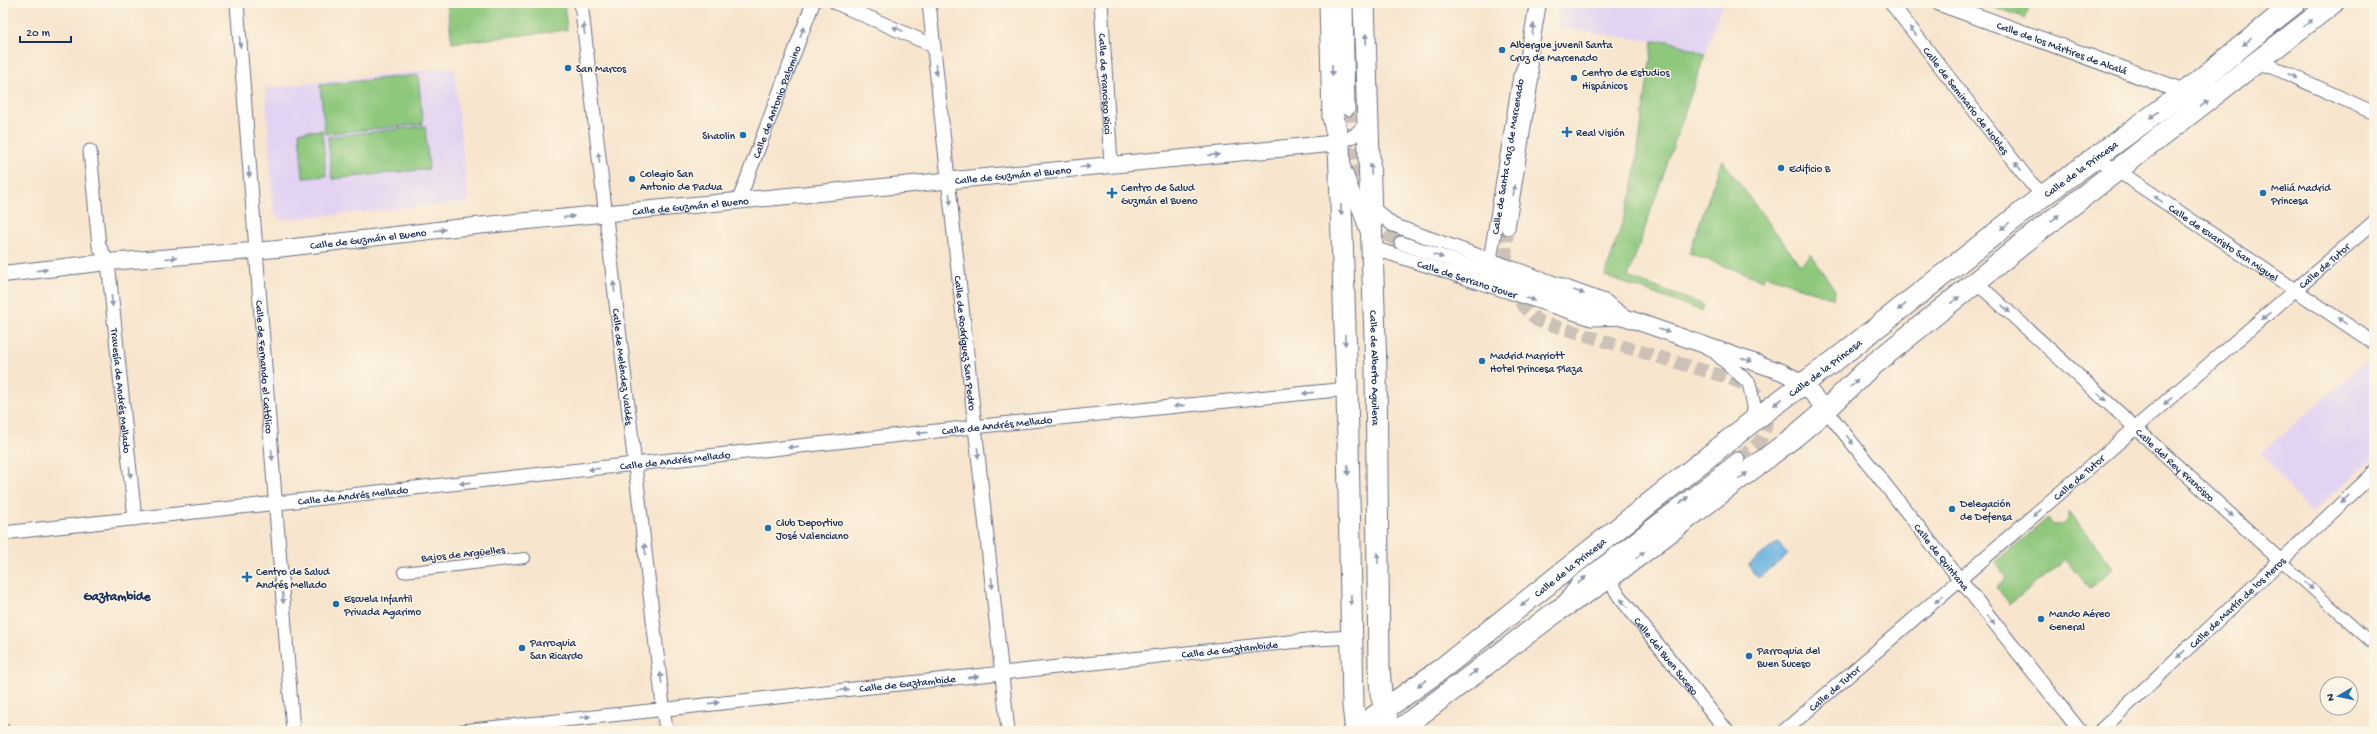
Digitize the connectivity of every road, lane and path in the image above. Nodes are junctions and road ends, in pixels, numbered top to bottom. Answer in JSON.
{"nodes":[{"id":1,"x":237,"y":3,"type":"edge"},
{"id":2,"x":581,"y":3,"type":"edge"},
{"id":3,"x":813,"y":3,"type":"edge"},
{"id":4,"x":836,"y":3,"type":"edge"},
{"id":5,"x":929,"y":3,"type":"edge"},
{"id":6,"x":1101,"y":3,"type":"edge"},
{"id":7,"x":1330,"y":3,"type":"edge"},
{"id":8,"x":1346,"y":3,"type":"edge"},
{"id":9,"x":1364,"y":3,"type":"edge"},
{"id":10,"x":1538,"y":3,"type":"edge"},
{"id":11,"x":1891,"y":3,"type":"edge"},
{"id":12,"x":1940,"y":3,"type":"edge"},
{"id":13,"x":2295,"y":3,"type":"edge"},
{"id":14,"x":2333,"y":3,"type":"edge"},
{"id":15,"x":934,"y":46,"type":"junction"},
{"id":16,"x":1529,"y":55,"type":"junction"},
{"id":17,"x":2256,"y":65,"type":"junction"},
{"id":18,"x":2185,"y":92,"type":"junction"},
{"id":19,"x":1348,"y":109,"type":"tunnel mouth"},
{"id":20,"x":2374,"y":113,"type":"edge"},
{"id":21,"x":1370,"y":120,"type":"junction"},
{"id":22,"x":1339,"y":143,"type":"junction"},
{"id":23,"x":90,"y":151,"type":"dead end"},
{"id":24,"x":2091,"y":160,"type":"junction"},
{"id":25,"x":1111,"y":164,"type":"junction"},
{"id":26,"x":2118,"y":171,"type":"junction"},
{"id":27,"x":948,"y":180,"type":"junction"},
{"id":28,"x":1350,"y":186,"type":"junction"},
{"id":29,"x":2044,"y":195,"type":"junction"},
{"id":30,"x":739,"y":200,"type":"junction"},
{"id":31,"x":1372,"y":208,"type":"junction"},
{"id":32,"x":606,"y":213,"type":"junction"},
{"id":33,"x":2374,"y":222,"type":"edge"},
{"id":34,"x":1508,"y":228,"type":"tunnel mouth"},
{"id":35,"x":1401,"y":243,"type":"tunnel mouth"},
{"id":36,"x":1373,"y":248,"type":"junction"},
{"id":37,"x":255,"y":251,"type":"junction"},
{"id":38,"x":1490,"y":260,"type":"junction"},
{"id":39,"x":108,"y":262,"type":"junction"},
{"id":40,"x":3,"y":274,"type":"edge"},
{"id":41,"x":1977,"y":283,"type":"junction"},
{"id":42,"x":2295,"y":290,"type":"junction"},
{"id":43,"x":1627,"y":318,"type":"junction"},
{"id":44,"x":2374,"y":343,"type":"edge"},
{"id":45,"x":1710,"y":348,"type":"junction"},
{"id":46,"x":1803,"y":383,"type":"junction"},
{"id":47,"x":1347,"y":389,"type":"junction"},
{"id":48,"x":1826,"y":410,"type":"junction"},
{"id":49,"x":1753,"y":421,"type":"junction"},
{"id":50,"x":975,"y":427,"type":"junction"},
{"id":51,"x":2136,"y":429,"type":"junction"},
{"id":52,"x":1738,"y":459,"type":"tunnel mouth"},
{"id":53,"x":635,"y":465,"type":"junction"},
{"id":54,"x":2374,"y":473,"type":"edge"},
{"id":55,"x":276,"y":504,"type":"junction"},
{"id":56,"x":134,"y":519,"type":"junction"},
{"id":57,"x":3,"y":532,"type":"edge"},
{"id":58,"x":525,"y":558,"type":"dead end"},
{"id":59,"x":2280,"y":560,"type":"junction"},
{"id":60,"x":403,"y":572,"type":"dead end"},
{"id":61,"x":1609,"y":578,"type":"junction"},
{"id":62,"x":1960,"y":580,"type":"junction"},
{"id":63,"x":1557,"y":610,"type":"junction"},
{"id":64,"x":1352,"y":637,"type":"junction"},
{"id":65,"x":2374,"y":645,"type":"edge"},
{"id":66,"x":1001,"y":674,"type":"junction"},
{"id":67,"x":664,"y":708,"type":"junction"},
{"id":68,"x":1385,"y":710,"type":"junction"},
{"id":69,"x":1355,"y":730,"type":"edge"},
{"id":70,"x":292,"y":731,"type":"edge"},
{"id":71,"x":462,"y":731,"type":"edge"},
{"id":72,"x":666,"y":731,"type":"edge"},
{"id":73,"x":1008,"y":731,"type":"edge"},
{"id":74,"x":1390,"y":731,"type":"edge"},
{"id":75,"x":1398,"y":731,"type":"edge"},
{"id":76,"x":1728,"y":731,"type":"edge"},
{"id":77,"x":1784,"y":731,"type":"edge"},
{"id":78,"x":2080,"y":731,"type":"edge"},
{"id":79,"x":2100,"y":731,"type":"edge"}],
"edges":[{"from":1,"to":37,"type":"street","name":"Calle de Fernando el Católico","one_way":true},
{"from":32,"to":2,"type":"street","name":"Calle de Meléndez Valdés","one_way":true},
{"from":30,"to":3,"type":"street","name":"Calle de Antonio Palomino","one_way":true},
{"from":15,"to":4,"type":"street","one_way":true},
{"from":5,"to":15,"type":"street","name":"Calle de Rodríguez San Pedro"},
{"from":6,"to":25,"type":"street","name":"Calle de Francisco Ricci"},
{"from":7,"to":22,"type":"main road","one_way":true},
{"from":8,"to":19,"type":"street"},
{"from":21,"to":9,"type":"main road","name":"Calle de Alberto Aguilera","one_way":true},
{"from":16,"to":10,"type":"street","name":"Calle de Santa Cruz de Marcenado","one_way":true},
{"from":29,"to":11,"type":"street","name":"Calle de Seminario de Nobles","one_way":true},
{"from":12,"to":18,"type":"street","name":"Calle de los Mártires de Alcalá"},
{"from":13,"to":18,"type":"main road","name":"Calle de la Princesa","one_way":true},
{"from":17,"to":14,"type":"main road","name":"Calle de la Princesa","one_way":true},
{"from":15,"to":27,"type":"street","name":"Calle de Rodríguez San Pedro","one_way":true},
{"from":34,"to":16,"type":"street","name":"Calle de Santa Cruz de Marcenado","one_way":true},
{"from":16,"to":38,"type":"street","name":"Calle de Santa Cruz de Marcenado"},
{"from":17,"to":20,"type":"street","one_way":true},
{"from":26,"to":17,"type":"main road","name":"Calle de la Princesa","one_way":true},
{"from":18,"to":24,"type":"main road","name":"Calle de la Princesa","one_way":true},
{"from":21,"to":22,"type":"street","name":"Calle de Guzmán el Bueno"},
{"from":31,"to":21,"type":"main road","name":"Calle de Alberto Aguilera","one_way":true},
{"from":25,"to":22,"type":"street","name":"Calle de Guzmán el Bueno","one_way":true},
{"from":22,"to":28,"type":"street"},
{"from":22,"to":47,"type":"main road","one_way":true},
{"from":23,"to":39,"type":"street"},
{"from":24,"to":26,"type":"street","name":"Calle de Evaristo San Miguel"},
{"from":24,"to":29,"type":"main road","name":"Calle de la Princesa"},
{"from":27,"to":25,"type":"street","name":"Calle de Guzmán el Bueno","one_way":true},
{"from":41,"to":26,"type":"main road","name":"Calle de la Princesa","one_way":true},
{"from":42,"to":26,"type":"street","name":"Calle de Evaristo San Miguel","one_way":true},
{"from":27,"to":30,"type":"street","name":"Calle de Guzmán el Bueno"},
{"from":27,"to":50,"type":"street","name":"Calle de Rodríguez San Pedro","one_way":true},
{"from":28,"to":31,"type":"street","name":"Calle de Serrano Jover"},
{"from":28,"to":36,"type":"street"},
{"from":29,"to":46,"type":"main road","name":"Calle de la Princesa","one_way":true},
{"from":30,"to":32,"type":"street","name":"Calle de Guzmán el Bueno"},
{"from":31,"to":36,"type":"main road","name":"Calle de Alberto Aguilera"},
{"from":31,"to":38,"type":"street","name":"Calle de Serrano Jover"},
{"from":37,"to":32,"type":"street","name":"Calle de Guzmán el Bueno","one_way":true},
{"from":53,"to":32,"type":"street","name":"Calle de Meléndez Valdés","one_way":true},
{"from":33,"to":42,"type":"street","name":"Calle de Tutor"},
{"from":35,"to":43,"type":"street","name":"Calle de Serrano Jover","one_way":true},
{"from":36,"to":43,"type":"street","name":"Calle de Serrano Jover","one_way":true},
{"from":68,"to":36,"type":"main road","name":"Calle de Alberto Aguilera","one_way":true},
{"from":39,"to":37,"type":"street","name":"Calle de Guzmán el Bueno","one_way":true},
{"from":37,"to":55,"type":"street","name":"Calle de Fernando el Católico","one_way":true},
{"from":38,"to":43,"type":"street","name":"Calle de Serrano Jover","one_way":true},
{"from":40,"to":39,"type":"street","name":"Calle de Guzmán el Bueno","one_way":true},
{"from":39,"to":56,"type":"street","name":"Travesía de Andrés Mellado","one_way":true},
{"from":48,"to":41,"type":"main road","name":"Calle de la Princesa","one_way":true},
{"from":41,"to":51,"type":"street","name":"Calle del Rey Francisco","one_way":true},
{"from":44,"to":42,"type":"street","name":"Calle de Evaristo San Miguel","one_way":true},
{"from":42,"to":51,"type":"street","name":"Calle de Tutor","one_way":true},
{"from":43,"to":45,"type":"street","name":"Calle de Serrano Jover","one_way":true},
{"from":45,"to":46,"type":"street","name":"Calle de Serrano Jover","one_way":true},
{"from":45,"to":49,"type":"street","name":"Calle de Serrano Jover"},
{"from":46,"to":48,"type":"street","name":"Calle de Quintana"},
{"from":46,"to":49,"type":"main road","name":"Calle de la Princesa","one_way":true},
{"from":47,"to":50,"type":"street","name":"Calle de Andrés Mellado","one_way":true},
{"from":47,"to":64,"type":"main road","one_way":true},
{"from":61,"to":48,"type":"main road","name":"Calle de la Princesa","one_way":true},
{"from":48,"to":62,"type":"street","name":"Calle de Quintana","one_way":true},
{"from":49,"to":68,"type":"main road","name":"Calle de la Princesa","one_way":true},
{"from":50,"to":53,"type":"street","name":"Calle de Andrés Mellado","one_way":true},
{"from":50,"to":66,"type":"street","name":"Calle de Rodríguez San Pedro","one_way":true},
{"from":51,"to":59,"type":"street","name":"Calle del Rey Francisco","one_way":true},
{"from":51,"to":62,"type":"street","name":"Calle de Tutor","one_way":true},
{"from":63,"to":52,"type":"street","name":"Calle de la Princesa","one_way":true},
{"from":53,"to":55,"type":"street","name":"Calle de Andrés Mellado","one_way":true},
{"from":67,"to":53,"type":"street","name":"Calle de Meléndez Valdés","one_way":true},
{"from":54,"to":59,"type":"street","name":"Calle de Martín de los Heros","one_way":true},
{"from":55,"to":56,"type":"street","name":"Calle de Andrés Mellado"},
{"from":55,"to":70,"type":"street","name":"Calle de Fernando el Católico","one_way":true},
{"from":56,"to":57,"type":"street","name":"Calle de Andrés Mellado"},
{"from":58,"to":60,"type":"street","name":"Bajos de Argüelles"},
{"from":59,"to":65,"type":"street","name":"Calle del Rey Francisco","one_way":true},
{"from":59,"to":79,"type":"street","name":"Calle de Martín de los Heros","one_way":true},
{"from":61,"to":63,"type":"main road","name":"Calle de la Princesa"},
{"from":76,"to":61,"type":"street","name":"Calle del Buen Suceso","one_way":true},
{"from":62,"to":77,"type":"street","name":"Calle de Tutor","one_way":true},
{"from":62,"to":78,"type":"street","name":"Calle de Quintana","one_way":true},
{"from":75,"to":63,"type":"main road","name":"Calle de la Princesa","one_way":true},
{"from":64,"to":66,"type":"street","name":"Calle de Gaztambide"},
{"from":64,"to":69,"type":"main road"},
{"from":67,"to":66,"type":"street","name":"Calle de Gaztambide","one_way":true},
{"from":66,"to":73,"type":"street","name":"Calle de Rodríguez San Pedro"},
{"from":71,"to":67,"type":"street","name":"Calle de Gaztambide","one_way":true},
{"from":67,"to":72,"type":"street","name":"Calle de Meléndez Valdés"},
{"from":68,"to":69,"type":"main road","name":"Calle de la Princesa"},
{"from":68,"to":74,"type":"main road","name":"Calle de Alberto Aguilera"}]}
